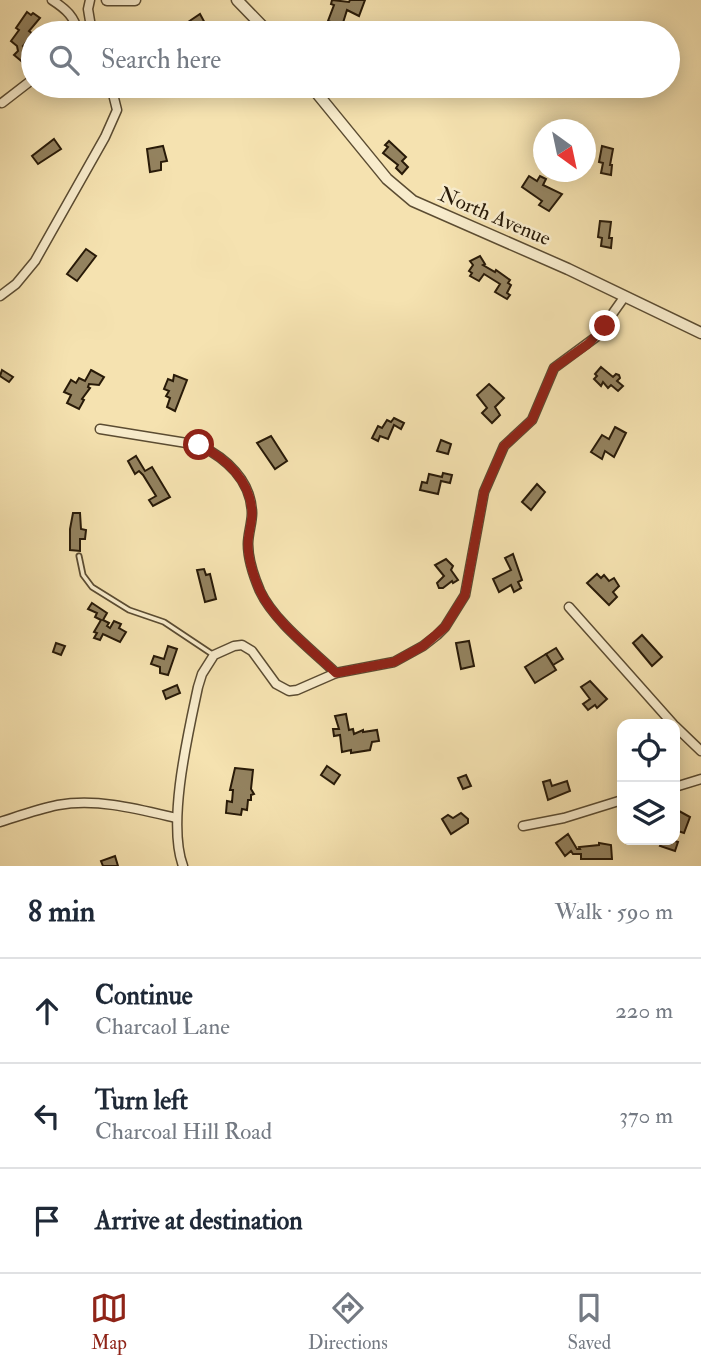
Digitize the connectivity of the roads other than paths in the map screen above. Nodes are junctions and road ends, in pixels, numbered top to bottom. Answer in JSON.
{"nodes":[{"id":1,"x":52,"y":0,"type":"edge"},
{"id":2,"x":90,"y":0,"type":"edge"},
{"id":3,"x":107,"y":0,"type":"edge"},
{"id":4,"x":135,"y":0,"type":"edge"},
{"id":5,"x":237,"y":0,"type":"edge"},
{"id":6,"x":74,"y":21,"type":"edge"},
{"id":7,"x":90,"y":21,"type":"edge"},
{"id":8,"x":257,"y":21,"type":"edge"},
{"id":9,"x":21,"y":88,"type":"edge"},
{"id":10,"x":114,"y":98,"type":"edge"},
{"id":11,"x":320,"y":98,"type":"edge"},
{"id":12,"x":2,"y":103,"type":"dead end"},
{"id":13,"x":0,"y":296,"type":"edge"},
{"id":14,"x":625,"y":296,"type":"junction"},
{"id":15,"x":701,"y":333,"type":"edge"},
{"id":16,"x":100,"y":429,"type":"dead end"},
{"id":17,"x":79,"y":556,"type":"dead end"},
{"id":18,"x":569,"y":607,"type":"dead end"},
{"id":19,"x":214,"y":655,"type":"junction"},
{"id":20,"x":336,"y":673,"type":"junction"},
{"id":21,"x":669,"y":719,"type":"edge"},
{"id":22,"x":680,"y":731,"type":"edge"},
{"id":23,"x":701,"y":751,"type":"edge"},
{"id":24,"x":701,"y":779,"type":"edge"},
{"id":25,"x":680,"y":785,"type":"edge"},
{"id":26,"x":617,"y":802,"type":"edge"},
{"id":27,"x":176,"y":818,"type":"junction"},
{"id":28,"x":0,"y":822,"type":"edge"},
{"id":29,"x":523,"y":826,"type":"dead end"},
{"id":30,"x":183,"y":866,"type":"edge"}],
"edges":[{"from":1,"to":6,"type":"street"},
{"from":2,"to":7,"type":"street"},
{"from":3,"to":4,"type":"street"},
{"from":5,"to":8,"type":"street"},
{"from":9,"to":12,"type":"street"},
{"from":10,"to":13,"type":"street"},
{"from":11,"to":14,"type":"street","name":"North Avenue"},
{"from":14,"to":15,"type":"street","name":"North Avenue"},
{"from":14,"to":20,"type":"street"},
{"from":16,"to":20,"type":"street"},
{"from":17,"to":19,"type":"lane"},
{"from":18,"to":21,"type":"street"},
{"from":19,"to":20,"type":"street"},
{"from":19,"to":27,"type":"street"},
{"from":22,"to":23,"type":"street"},
{"from":24,"to":25,"type":"street"},
{"from":26,"to":29,"type":"street"},
{"from":27,"to":28,"type":"street"},
{"from":27,"to":30,"type":"street"}]}
